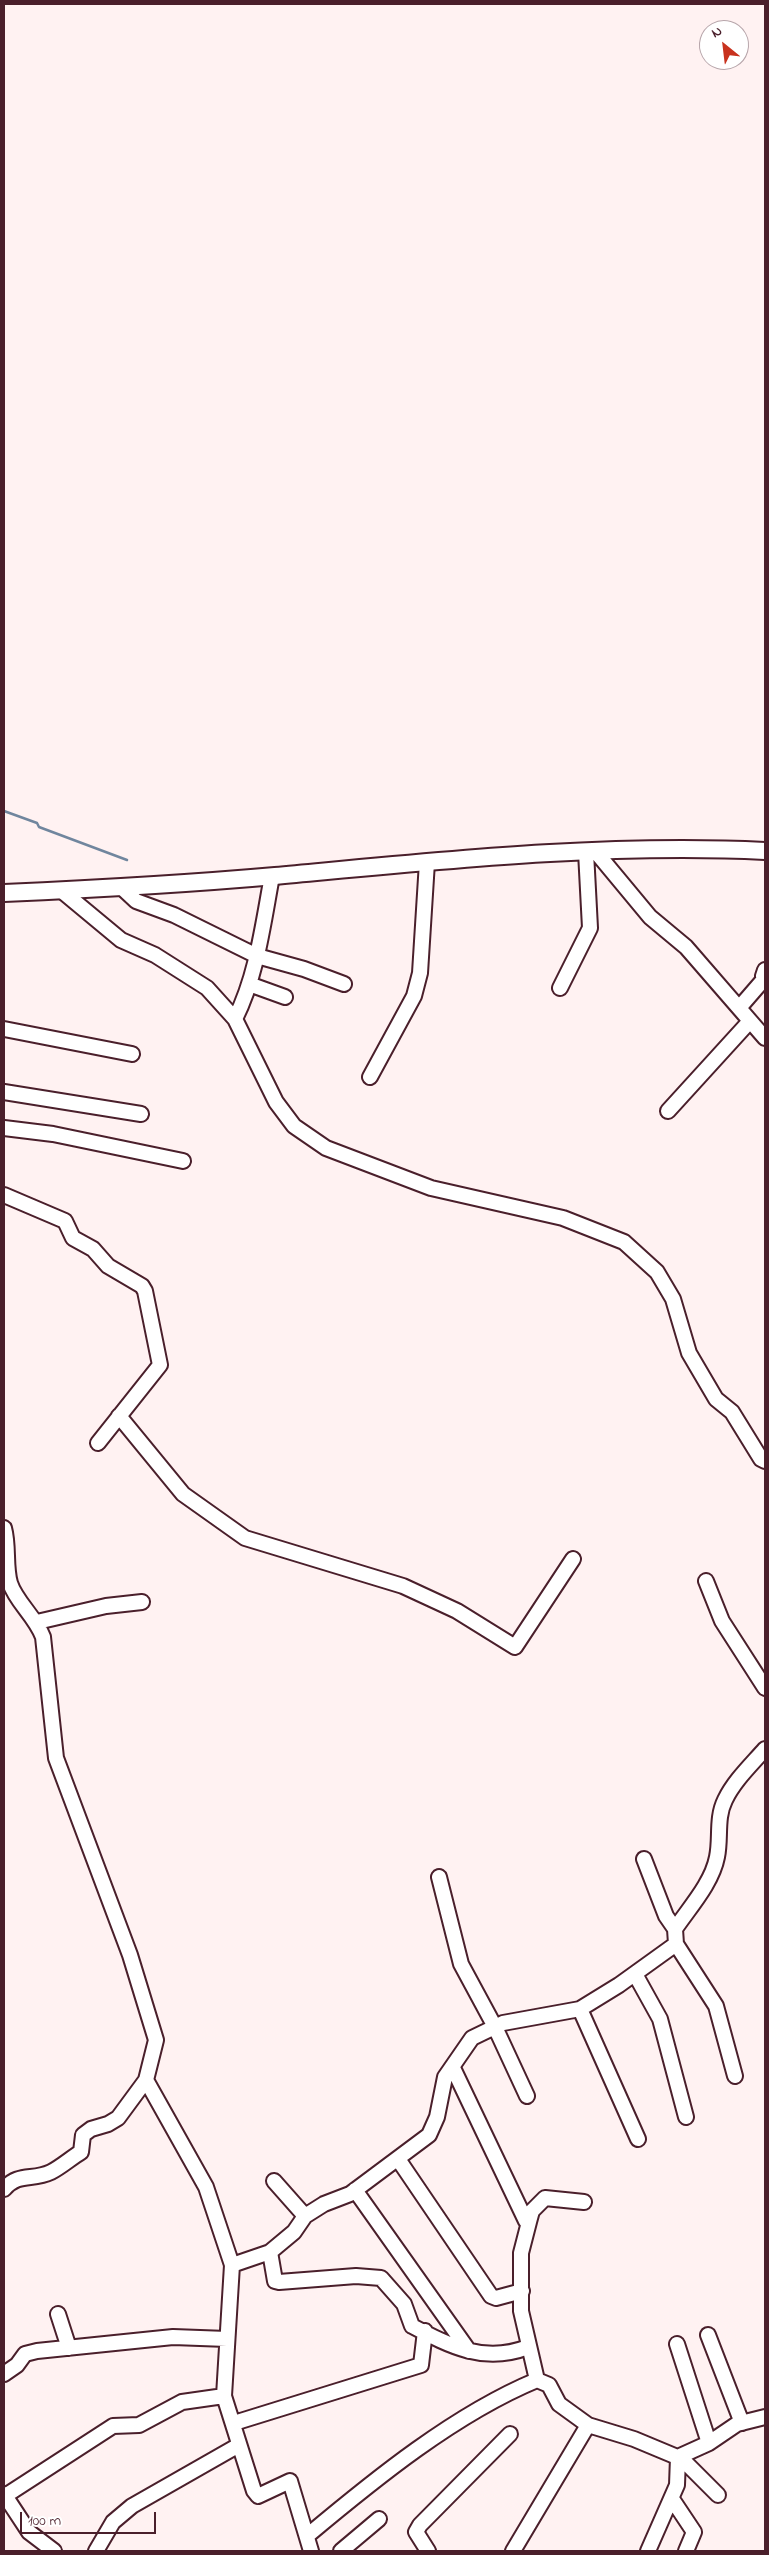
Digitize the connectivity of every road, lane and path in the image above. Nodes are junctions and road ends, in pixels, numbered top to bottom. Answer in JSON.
{"nodes":[{"id":1,"x":765,"y":851,"type":"edge"},
{"id":2,"x":591,"y":852,"type":"junction"},
{"id":3,"x":427,"y":862,"type":"junction"},
{"id":4,"x":272,"y":876,"type":"junction"},
{"id":5,"x":121,"y":887,"type":"junction"},
{"id":6,"x":62,"y":891,"type":"junction"},
{"id":7,"x":4,"y":893,"type":"edge"},
{"id":8,"x":257,"y":956,"type":"junction"},
{"id":9,"x":765,"y":970,"type":"edge"},
{"id":10,"x":249,"y":984,"type":"junction"},
{"id":11,"x":344,"y":984,"type":"dead end"},
{"id":12,"x":560,"y":988,"type":"dead end"},
{"id":13,"x":284,"y":997,"type":"dead end"},
{"id":14,"x":739,"y":1008,"type":"junction"},
{"id":15,"x":235,"y":1019,"type":"junction"},
{"id":16,"x":750,"y":1021,"type":"junction"},
{"id":17,"x":4,"y":1029,"type":"edge"},
{"id":18,"x":765,"y":1038,"type":"edge"},
{"id":19,"x":132,"y":1054,"type":"dead end"},
{"id":20,"x":370,"y":1077,"type":"dead end"},
{"id":21,"x":4,"y":1092,"type":"edge"},
{"id":22,"x":668,"y":1111,"type":"dead end"},
{"id":23,"x":141,"y":1114,"type":"dead end"},
{"id":24,"x":4,"y":1128,"type":"edge"},
{"id":25,"x":183,"y":1160,"type":"dead end"},
{"id":26,"x":4,"y":1195,"type":"edge"},
{"id":27,"x":119,"y":1416,"type":"junction"},
{"id":28,"x":98,"y":1443,"type":"dead end"},
{"id":29,"x":765,"y":1461,"type":"edge"},
{"id":30,"x":4,"y":1528,"type":"edge"},
{"id":31,"x":572,"y":1559,"type":"dead end"},
{"id":32,"x":706,"y":1581,"type":"dead end"},
{"id":33,"x":142,"y":1602,"type":"dead end"},
{"id":34,"x":37,"y":1622,"type":"junction"},
{"id":35,"x":765,"y":1688,"type":"edge"},
{"id":36,"x":765,"y":1750,"type":"edge"},
{"id":37,"x":644,"y":1859,"type":"dead end"},
{"id":38,"x":439,"y":1877,"type":"dead end"},
{"id":39,"x":675,"y":1929,"type":"junction"},
{"id":40,"x":676,"y":1944,"type":"junction"},
{"id":41,"x":635,"y":1974,"type":"junction"},
{"id":42,"x":580,"y":2009,"type":"junction"},
{"id":43,"x":495,"y":2027,"type":"junction"},
{"id":44,"x":453,"y":2068,"type":"junction"},
{"id":45,"x":735,"y":2076,"type":"dead end"},
{"id":46,"x":146,"y":2080,"type":"junction"},
{"id":47,"x":527,"y":2096,"type":"dead end"},
{"id":48,"x":686,"y":2117,"type":"dead end"},
{"id":49,"x":638,"y":2139,"type":"dead end"},
{"id":50,"x":398,"y":2158,"type":"junction"},
{"id":51,"x":274,"y":2181,"type":"dead end"},
{"id":52,"x":4,"y":2189,"type":"edge"},
{"id":53,"x":355,"y":2190,"type":"junction"},
{"id":54,"x":584,"y":2202,"type":"dead end"},
{"id":55,"x":305,"y":2216,"type":"junction"},
{"id":56,"x":529,"y":2222,"type":"junction"},
{"id":57,"x":270,"y":2252,"type":"junction"},
{"id":58,"x":232,"y":2265,"type":"junction"},
{"id":59,"x":522,"y":2290,"type":"junction"},
{"id":60,"x":58,"y":2314,"type":"dead end"},
{"id":61,"x":425,"y":2331,"type":"junction"},
{"id":62,"x":708,"y":2335,"type":"dead end"},
{"id":63,"x":227,"y":2339,"type":"junction"},
{"id":64,"x":677,"y":2344,"type":"dead end"},
{"id":65,"x":528,"y":2347,"type":"junction"},
{"id":66,"x":69,"y":2348,"type":"junction"},
{"id":67,"x":470,"y":2351,"type":"junction"},
{"id":68,"x":4,"y":2374,"type":"edge"},
{"id":69,"x":537,"y":2380,"type":"junction"},
{"id":70,"x":224,"y":2396,"type":"junction"},
{"id":71,"x":765,"y":2417,"type":"edge"},
{"id":72,"x":234,"y":2423,"type":"junction"},
{"id":73,"x":742,"y":2423,"type":"junction"},
{"id":74,"x":588,"y":2425,"type":"junction"},
{"id":75,"x":510,"y":2434,"type":"dead end"},
{"id":76,"x":709,"y":2442,"type":"junction"},
{"id":77,"x":239,"y":2444,"type":"junction"},
{"id":78,"x":678,"y":2457,"type":"junction"},
{"id":79,"x":4,"y":2495,"type":"edge"},
{"id":80,"x":718,"y":2496,"type":"dead end"},
{"id":81,"x":672,"y":2499,"type":"junction"},
{"id":82,"x":379,"y":2520,"type":"dead end"},
{"id":83,"x":306,"y":2536,"type":"junction"},
{"id":84,"x":54,"y":2551,"type":"edge"},
{"id":85,"x":96,"y":2551,"type":"edge"},
{"id":86,"x":311,"y":2551,"type":"edge"},
{"id":87,"x":341,"y":2551,"type":"edge"},
{"id":88,"x":428,"y":2551,"type":"edge"},
{"id":89,"x":513,"y":2551,"type":"edge"},
{"id":90,"x":648,"y":2551,"type":"edge"},
{"id":91,"x":686,"y":2551,"type":"edge"}],
"edges":[{"from":1,"to":2,"type":"main road"},
{"from":2,"to":3,"type":"main road"},
{"from":2,"to":12,"type":"street"},
{"from":2,"to":14,"type":"street"},
{"from":3,"to":4,"type":"main road"},
{"from":3,"to":20,"type":"street"},
{"from":4,"to":5,"type":"main road"},
{"from":4,"to":8,"type":"street"},
{"from":5,"to":6,"type":"main road"},
{"from":5,"to":8,"type":"street"},
{"from":6,"to":7,"type":"main road"},
{"from":6,"to":15,"type":"street"},
{"from":8,"to":10,"type":"street"},
{"from":8,"to":11,"type":"street"},
{"from":9,"to":14,"type":"street"},
{"from":10,"to":13,"type":"street"},
{"from":10,"to":15,"type":"street"},
{"from":14,"to":16,"type":"street"},
{"from":15,"to":29,"type":"street"},
{"from":16,"to":18,"type":"street"},
{"from":16,"to":22,"type":"street"},
{"from":17,"to":19,"type":"street"},
{"from":21,"to":23,"type":"street"},
{"from":24,"to":25,"type":"street"},
{"from":26,"to":27,"type":"street"},
{"from":27,"to":28,"type":"street"},
{"from":27,"to":31,"type":"street"},
{"from":30,"to":34,"type":"street"},
{"from":32,"to":35,"type":"street"},
{"from":33,"to":34,"type":"street"},
{"from":34,"to":46,"type":"street"},
{"from":36,"to":39,"type":"street"},
{"from":37,"to":39,"type":"street"},
{"from":38,"to":43,"type":"street"},
{"from":39,"to":40,"type":"street"},
{"from":40,"to":41,"type":"street"},
{"from":40,"to":45,"type":"street"},
{"from":41,"to":42,"type":"street"},
{"from":41,"to":48,"type":"street"},
{"from":42,"to":43,"type":"street"},
{"from":42,"to":49,"type":"street"},
{"from":43,"to":44,"type":"street"},
{"from":43,"to":47,"type":"street"},
{"from":44,"to":50,"type":"street"},
{"from":44,"to":56,"type":"street"},
{"from":46,"to":52,"type":"street"},
{"from":46,"to":58,"type":"street"},
{"from":50,"to":53,"type":"street"},
{"from":50,"to":59,"type":"street"},
{"from":51,"to":55,"type":"street"},
{"from":53,"to":55,"type":"street"},
{"from":53,"to":67,"type":"street"},
{"from":54,"to":56,"type":"street"},
{"from":55,"to":57,"type":"street"},
{"from":56,"to":59,"type":"street"},
{"from":57,"to":58,"type":"street"},
{"from":57,"to":61,"type":"street"},
{"from":58,"to":63,"type":"street"},
{"from":59,"to":65,"type":"street"},
{"from":60,"to":66,"type":"street"},
{"from":61,"to":67,"type":"street"},
{"from":61,"to":72,"type":"street"},
{"from":62,"to":73,"type":"street"},
{"from":63,"to":66,"type":"street"},
{"from":63,"to":70,"type":"street"},
{"from":64,"to":76,"type":"street"},
{"from":65,"to":67,"type":"street"},
{"from":65,"to":69,"type":"street"},
{"from":66,"to":68,"type":"street"},
{"from":69,"to":74,"type":"street"},
{"from":69,"to":83,"type":"street"},
{"from":70,"to":72,"type":"street"},
{"from":70,"to":79,"type":"street"},
{"from":71,"to":73,"type":"street"},
{"from":72,"to":77,"type":"street"},
{"from":73,"to":76,"type":"street"},
{"from":74,"to":78,"type":"street"},
{"from":74,"to":89,"type":"street"},
{"from":75,"to":88,"type":"street"},
{"from":76,"to":78,"type":"street"},
{"from":77,"to":83,"type":"street"},
{"from":77,"to":85,"type":"street"},
{"from":78,"to":80,"type":"street"},
{"from":78,"to":81,"type":"street"},
{"from":79,"to":84,"type":"street"},
{"from":81,"to":90,"type":"street"},
{"from":81,"to":91,"type":"street"},
{"from":82,"to":87,"type":"street"},
{"from":83,"to":86,"type":"street"}]}
